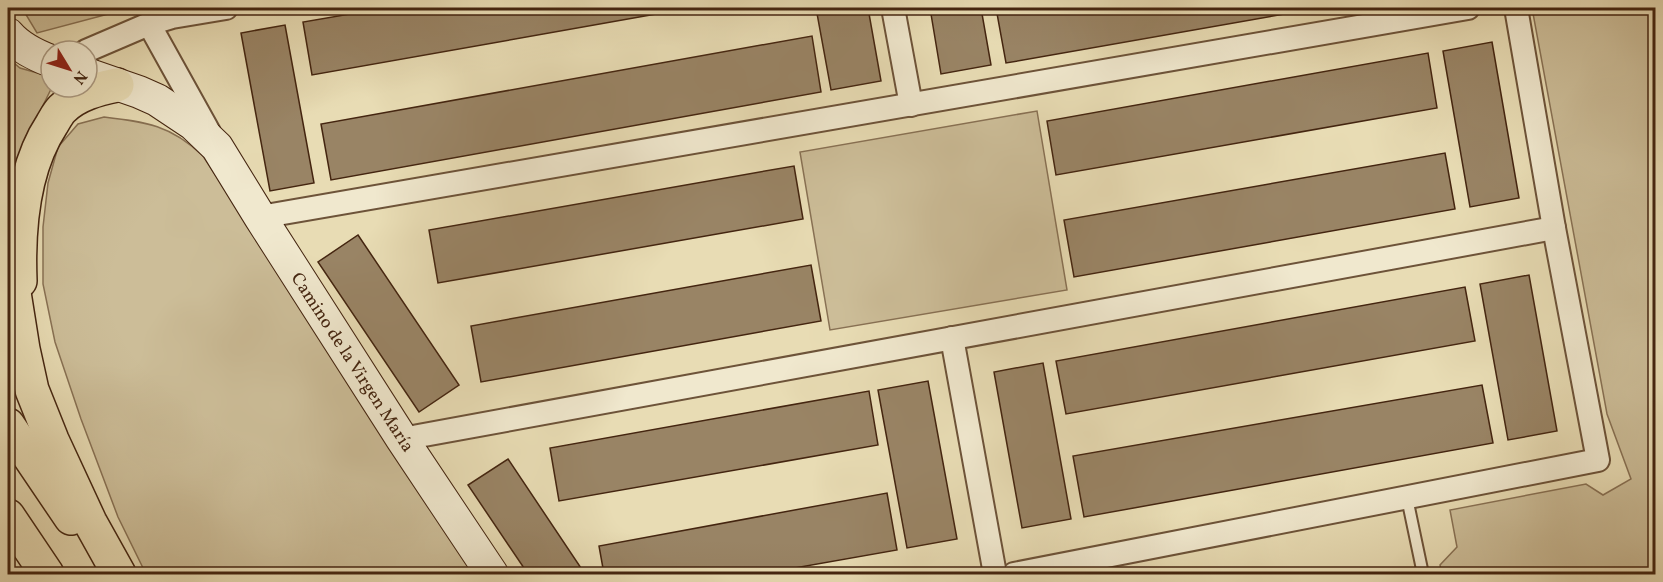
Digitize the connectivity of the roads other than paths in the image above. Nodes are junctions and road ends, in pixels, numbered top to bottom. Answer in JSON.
{"nodes":[{"id":1,"x":226,"y":8,"type":"edge"},
{"id":2,"x":893,"y":8,"type":"edge"},
{"id":3,"x":1468,"y":8,"type":"edge"},
{"id":4,"x":1516,"y":8,"type":"edge"},
{"id":5,"x":172,"y":12,"type":"edge"},
{"id":6,"x":149,"y":24,"type":"junction"},
{"id":7,"x":8,"y":34,"type":"edge"},
{"id":8,"x":99,"y":45,"type":"edge"},
{"id":9,"x":39,"y":56,"type":"edge"},
{"id":10,"x":102,"y":79,"type":"edge"},
{"id":11,"x":911,"y":105,"type":"junction"},
{"id":12,"x":217,"y":147,"type":"junction"},
{"id":13,"x":260,"y":217,"type":"junction"},
{"id":14,"x":1554,"y":228,"type":"junction"},
{"id":15,"x":8,"y":255,"type":"edge"},
{"id":16,"x":952,"y":338,"type":"junction"},
{"id":17,"x":23,"y":349,"type":"junction"},
{"id":18,"x":8,"y":425,"type":"edge"},
{"id":19,"x":402,"y":439,"type":"junction"},
{"id":20,"x":1407,"y":498,"type":"junction"},
{"id":21,"x":8,"y":516,"type":"edge"},
{"id":22,"x":47,"y":574,"type":"edge"},
{"id":23,"x":109,"y":574,"type":"edge"},
{"id":24,"x":118,"y":574,"type":"edge"},
{"id":25,"x":492,"y":574,"type":"edge"},
{"id":26,"x":995,"y":574,"type":"edge"},
{"id":27,"x":1014,"y":574,"type":"edge"},
{"id":28,"x":1423,"y":574,"type":"edge"}],
"edges":[{"from":1,"to":5,"type":"street"},
{"from":2,"to":11,"type":"street"},
{"from":3,"to":11,"type":"street"},
{"from":4,"to":14,"type":"street"},
{"from":5,"to":6,"type":"street"},
{"from":6,"to":8,"type":"street"},
{"from":6,"to":12,"type":"street","name":"Camino de la Virgen María"},
{"from":7,"to":9,"type":"street"},
{"from":10,"to":12,"type":"street","name":"Camino de la Virgen María"},
{"from":10,"to":17,"type":"highway"},
{"from":11,"to":13,"type":"street"},
{"from":12,"to":13,"type":"street","name":"Camino de la Virgen María"},
{"from":13,"to":19,"type":"street","name":"Camino de la Virgen María"},
{"from":14,"to":16,"type":"street"},
{"from":14,"to":20,"type":"street"},
{"from":15,"to":17,"type":"highway"},
{"from":16,"to":19,"type":"street"},
{"from":16,"to":26,"type":"street"},
{"from":17,"to":24,"type":"highway"},
{"from":18,"to":23,"type":"highway"},
{"from":19,"to":25,"type":"street","name":"Camino de la Virgen María"},
{"from":20,"to":27,"type":"street"},
{"from":20,"to":28,"type":"lane"},
{"from":21,"to":22,"type":"highway"}]}
